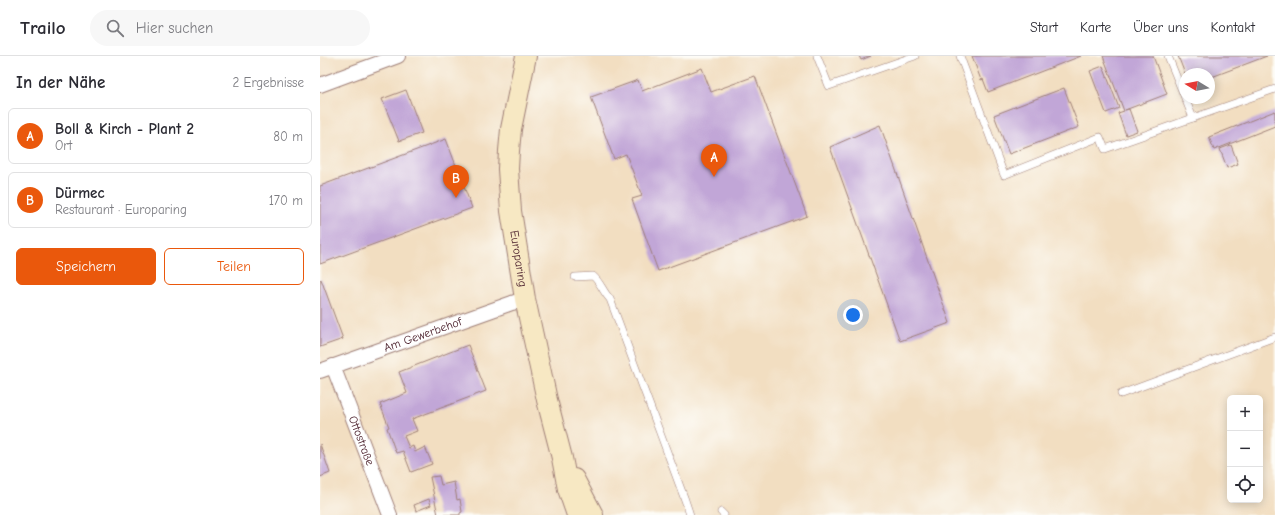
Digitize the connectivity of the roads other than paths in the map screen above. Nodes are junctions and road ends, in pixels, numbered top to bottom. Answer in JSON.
{"nodes":[{"id":1,"x":398,"y":56,"type":"edge"},
{"id":2,"x":526,"y":56,"type":"edge"},
{"id":3,"x":817,"y":56,"type":"edge"},
{"id":4,"x":915,"y":56,"type":"edge"},
{"id":5,"x":960,"y":56,"type":"edge"},
{"id":6,"x":1168,"y":56,"type":"edge"},
{"id":7,"x":320,"y":85,"type":"edge"},
{"id":8,"x":1275,"y":89,"type":"edge"},
{"id":9,"x":1193,"y":118,"type":"junction"},
{"id":10,"x":575,"y":277,"type":"dead end"},
{"id":11,"x":525,"y":299,"type":"junction"},
{"id":12,"x":1275,"y":336,"type":"edge"},
{"id":13,"x":326,"y":369,"type":"edge"},
{"id":14,"x":1121,"y":394,"type":"dead end"},
{"id":15,"x":562,"y":458,"type":"junction"},
{"id":16,"x":390,"y":515,"type":"edge"},
{"id":17,"x":577,"y":515,"type":"edge"},
{"id":18,"x":593,"y":515,"type":"edge"},
{"id":19,"x":689,"y":515,"type":"edge"}],
"edges":[{"from":1,"to":7,"type":"street"},
{"from":2,"to":11,"type":"street","name":"Europaring"},
{"from":3,"to":4,"type":"lane"},
{"from":5,"to":9,"type":"lane"},
{"from":6,"to":9,"type":"lane"},
{"from":8,"to":9,"type":"lane"},
{"from":10,"to":19,"type":"lane"},
{"from":11,"to":13,"type":"street","name":"Am Gewerbehof"},
{"from":11,"to":15,"type":"street","name":"Europaring"},
{"from":12,"to":14,"type":"lane"},
{"from":13,"to":16,"type":"street","name":"Ottostraße"},
{"from":15,"to":17,"type":"street","name":"Europaring"},
{"from":15,"to":18,"type":"street","name":"Europaring"}]}
